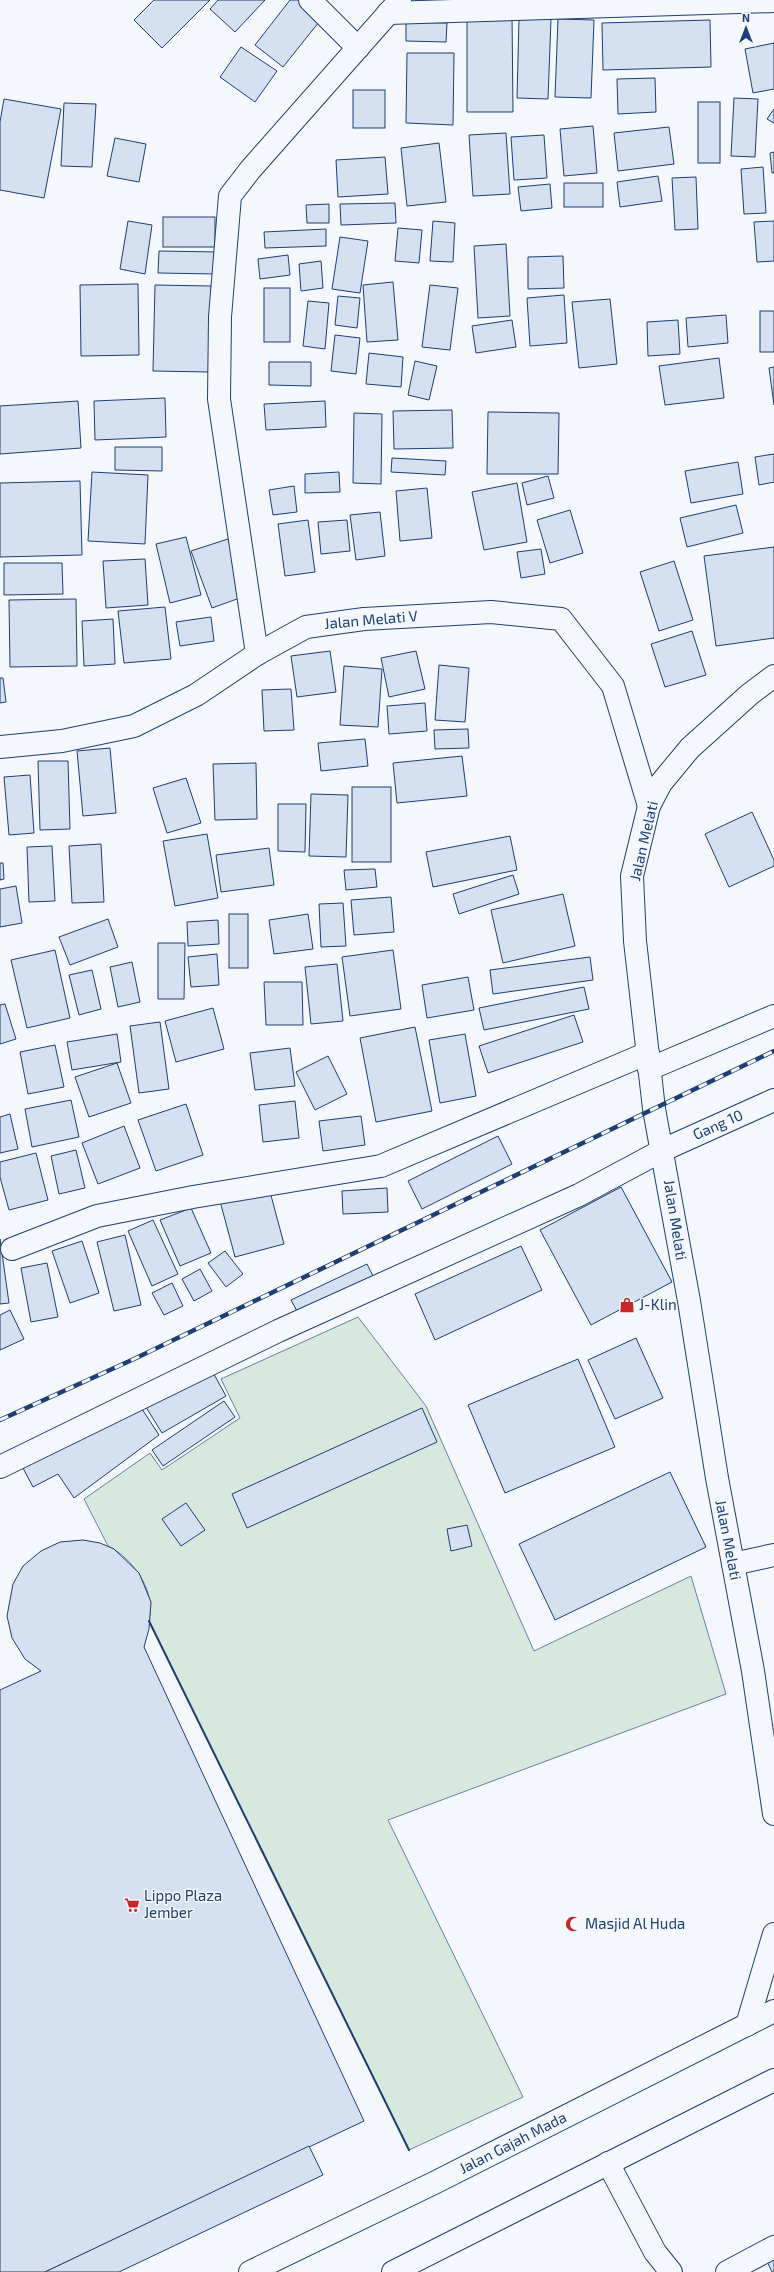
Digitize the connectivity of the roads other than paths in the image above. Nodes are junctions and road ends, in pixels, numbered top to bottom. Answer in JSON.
{"nodes":[{"id":1,"x":310,"y":0,"type":"edge"},
{"id":2,"x":774,"y":1,"type":"edge"},
{"id":3,"x":394,"y":7,"type":"edge"},
{"id":4,"x":358,"y":48,"type":"junction"},
{"id":5,"x":257,"y":654,"type":"junction"},
{"id":6,"x":774,"y":676,"type":"edge"},
{"id":7,"x":0,"y":747,"type":"edge"},
{"id":8,"x":649,"y":806,"type":"junction"},
{"id":9,"x":774,"y":1016,"type":"edge"},
{"id":10,"x":649,"y":1061,"type":"junction"},
{"id":11,"x":774,"y":1100,"type":"edge"},
{"id":12,"x":663,"y":1150,"type":"junction"},
{"id":13,"x":12,"y":1249,"type":"dead end"},
{"id":14,"x":0,"y":1467,"type":"edge"},
{"id":15,"x":774,"y":1555,"type":"edge"},
{"id":16,"x":733,"y":1564,"type":"junction"},
{"id":17,"x":774,"y":1814,"type":"edge"},
{"id":18,"x":774,"y":1934,"type":"edge"},
{"id":19,"x":774,"y":2011,"type":"edge"},
{"id":20,"x":747,"y":2025,"type":"junction"},
{"id":21,"x":774,"y":2080,"type":"edge"},
{"id":22,"x":608,"y":2163,"type":"junction"},
{"id":23,"x":774,"y":2247,"type":"edge"},
{"id":24,"x":250,"y":2272,"type":"edge"},
{"id":25,"x":393,"y":2272,"type":"edge"},
{"id":26,"x":671,"y":2272,"type":"edge"},
{"id":27,"x":727,"y":2272,"type":"edge"}],
"edges":[{"from":1,"to":4,"type":"main road"},
{"from":2,"to":3,"type":"main road"},
{"from":3,"to":4,"type":"main road"},
{"from":4,"to":5,"type":"main road"},
{"from":5,"to":7,"type":"main road","name":"Jalan Melati V"},
{"from":5,"to":8,"type":"main road","name":"Jalan Melati V"},
{"from":6,"to":8,"type":"main road","name":"Jalan Melati"},
{"from":8,"to":10,"type":"main road","name":"Jalan Melati"},
{"from":9,"to":10,"type":"main road"},
{"from":10,"to":12,"type":"main road","name":"Jalan Melati"},
{"from":10,"to":13,"type":"main road"},
{"from":11,"to":12,"type":"main road","name":"Gang 10"},
{"from":12,"to":14,"type":"main road","name":"Gang 10"},
{"from":12,"to":16,"type":"main road","name":"Jalan Melati"},
{"from":15,"to":16,"type":"main road"},
{"from":16,"to":17,"type":"main road","name":"Jalan Melati"},
{"from":18,"to":20,"type":"main road"},
{"from":19,"to":20,"type":"main road","name":"Jalan Gajah Mada"},
{"from":20,"to":24,"type":"main road","name":"Jalan Gajah Mada"},
{"from":21,"to":22,"type":"main road"},
{"from":22,"to":25,"type":"main road"},
{"from":22,"to":26,"type":"main road"},
{"from":23,"to":27,"type":"main road"}]}
